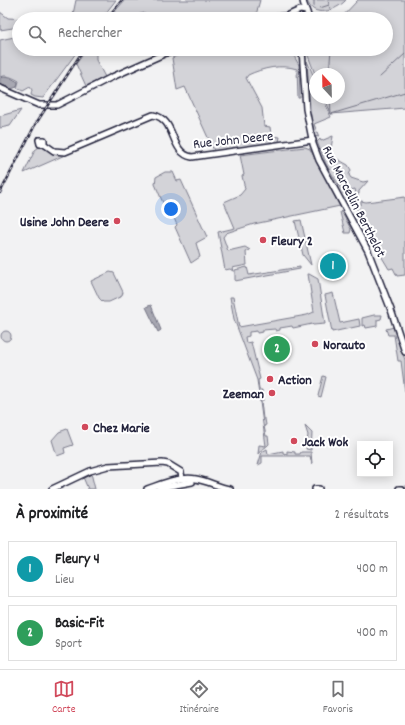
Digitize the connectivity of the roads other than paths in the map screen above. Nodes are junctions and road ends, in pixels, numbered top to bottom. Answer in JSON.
{"nodes":[{"id":1,"x":302,"y":0,"type":"edge"},
{"id":2,"x":297,"y":11,"type":"joint"},
{"id":3,"x":306,"y":11,"type":"joint"},
{"id":4,"x":159,"y":56,"type":"edge"},
{"id":5,"x":302,"y":56,"type":"edge"},
{"id":6,"x":0,"y":88,"type":"edge"},
{"id":7,"x":313,"y":140,"type":"junction"},
{"id":8,"x":44,"y":144,"type":"dead end"},
{"id":9,"x":405,"y":348,"type":"edge"},
{"id":10,"x":405,"y":352,"type":"edge"},
{"id":11,"x":180,"y":479,"type":"junction"},
{"id":12,"x":201,"y":480,"type":"junction"},
{"id":13,"x":172,"y":483,"type":"junction"},
{"id":14,"x":52,"y":489,"type":"edge"},
{"id":15,"x":147,"y":489,"type":"edge"},
{"id":16,"x":155,"y":489,"type":"edge"},
{"id":17,"x":230,"y":489,"type":"edge"},
{"id":18,"x":314,"y":489,"type":"edge"},
{"id":19,"x":319,"y":489,"type":"edge"},
{"id":20,"x":399,"y":489,"type":"edge"},
{"id":21,"x":402,"y":489,"type":"edge"}],
"edges":[{"from":1,"to":2,"type":"street"},
{"from":1,"to":3,"type":"street"},
{"from":2,"to":3,"type":"street"},
{"from":4,"to":6,"type":"street"},
{"from":5,"to":7,"type":"street"},
{"from":7,"to":8,"type":"street","name":"Rue John Deere"},
{"from":7,"to":9,"type":"street","name":"Rue Marcellin Berthelot"},
{"from":7,"to":10,"type":"street","name":"Rue Marcellin Berthelot"},
{"from":11,"to":12,"type":"street"},
{"from":11,"to":13,"type":"street"},
{"from":11,"to":14,"type":"street"},
{"from":12,"to":13,"type":"street"},
{"from":12,"to":17,"type":"street"},
{"from":13,"to":15,"type":"street"},
{"from":13,"to":16,"type":"street"},
{"from":18,"to":19,"type":"street"},
{"from":20,"to":21,"type":"street"}]}
